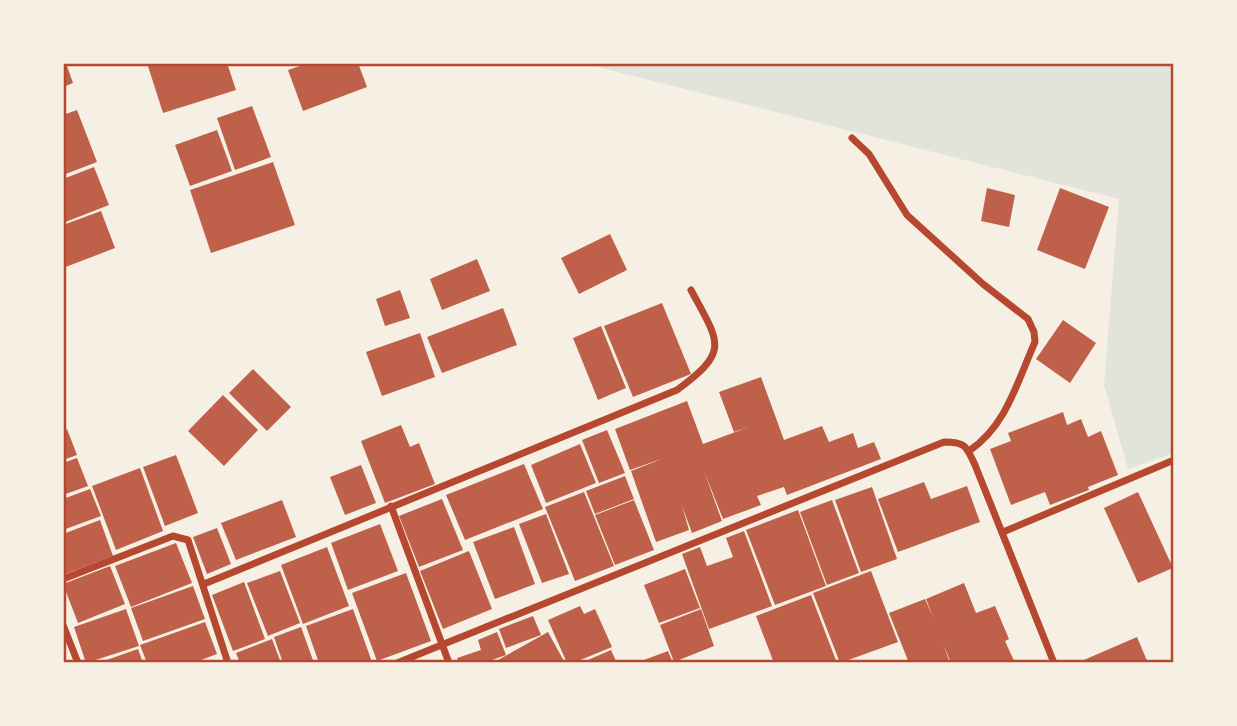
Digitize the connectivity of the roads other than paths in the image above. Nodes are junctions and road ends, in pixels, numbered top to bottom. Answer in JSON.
{"nodes":[{"id":1,"x":852,"y":138,"type":"dead end"},
{"id":2,"x":691,"y":290,"type":"dead end"},
{"id":3,"x":969,"y":451,"type":"junction"},
{"id":4,"x":1174,"y":460,"type":"edge"},
{"id":5,"x":391,"y":506,"type":"junction"},
{"id":6,"x":1003,"y":532,"type":"junction"},
{"id":7,"x":63,"y":579,"type":"edge"},
{"id":8,"x":204,"y":584,"type":"junction"},
{"id":9,"x":63,"y":625,"type":"edge"},
{"id":10,"x":443,"y":646,"type":"junction"},
{"id":11,"x":78,"y":663,"type":"edge"},
{"id":12,"x":228,"y":663,"type":"edge"},
{"id":13,"x":397,"y":663,"type":"edge"},
{"id":14,"x":449,"y":663,"type":"edge"},
{"id":15,"x":1054,"y":663,"type":"edge"}],
"edges":[{"from":1,"to":3,"type":"street"},
{"from":2,"to":5,"type":"street"},
{"from":3,"to":6,"type":"street"},
{"from":3,"to":10,"type":"street"},
{"from":4,"to":6,"type":"street"},
{"from":5,"to":8,"type":"street"},
{"from":5,"to":10,"type":"street"},
{"from":6,"to":15,"type":"street"},
{"from":7,"to":8,"type":"street"},
{"from":8,"to":12,"type":"street"},
{"from":9,"to":11,"type":"street"},
{"from":10,"to":13,"type":"street"},
{"from":10,"to":14,"type":"street"}]}
